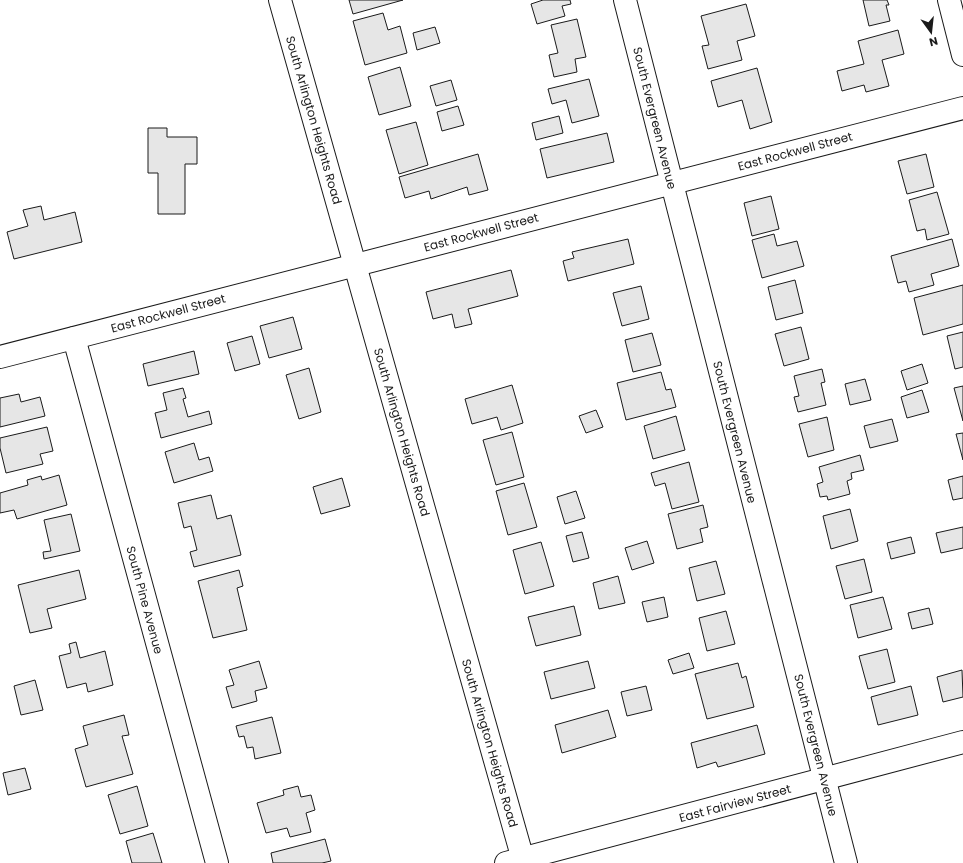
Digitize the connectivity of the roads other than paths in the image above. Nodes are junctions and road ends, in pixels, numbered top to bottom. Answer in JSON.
{"nodes":[{"id":1,"x":280,"y":0,"type":"edge"},
{"id":2,"x":626,"y":0,"type":"edge"},
{"id":3,"x":949,"y":0,"type":"edge"},
{"id":4,"x":963,"y":55,"type":"edge"},
{"id":5,"x":963,"y":108,"type":"edge"},
{"id":6,"x":672,"y":183,"type":"junction"},
{"id":7,"x":355,"y":265,"type":"junction"},
{"id":8,"x":74,"y":338,"type":"junction"},
{"id":9,"x":0,"y":357,"type":"edge"},
{"id":10,"x":963,"y":742,"type":"edge"},
{"id":11,"x":824,"y":779,"type":"junction"},
{"id":12,"x":518,"y":862,"type":"edge"},
{"id":13,"x":217,"y":863,"type":"edge"},
{"id":14,"x":846,"y":863,"type":"edge"}],
"edges":[{"from":1,"to":7,"type":"street","name":"South Arlington Heights Road"},
{"from":2,"to":6,"type":"street","name":"South Evergreen Avenue"},
{"from":3,"to":4,"type":"street"},
{"from":5,"to":6,"type":"street","name":"East Rockwell Street"},
{"from":6,"to":7,"type":"street","name":"East Rockwell Street"},
{"from":6,"to":11,"type":"street","name":"South Evergreen Avenue"},
{"from":7,"to":8,"type":"street","name":"East Rockwell Street"},
{"from":7,"to":12,"type":"street","name":"South Arlington Heights Road"},
{"from":8,"to":9,"type":"street","name":"East Rockwell Street"},
{"from":8,"to":13,"type":"street","name":"South Pine Avenue"},
{"from":10,"to":11,"type":"street","name":"East Fairview Street"},
{"from":11,"to":12,"type":"street","name":"East Fairview Street"},
{"from":11,"to":14,"type":"street","name":"South Evergreen Avenue"}]}
